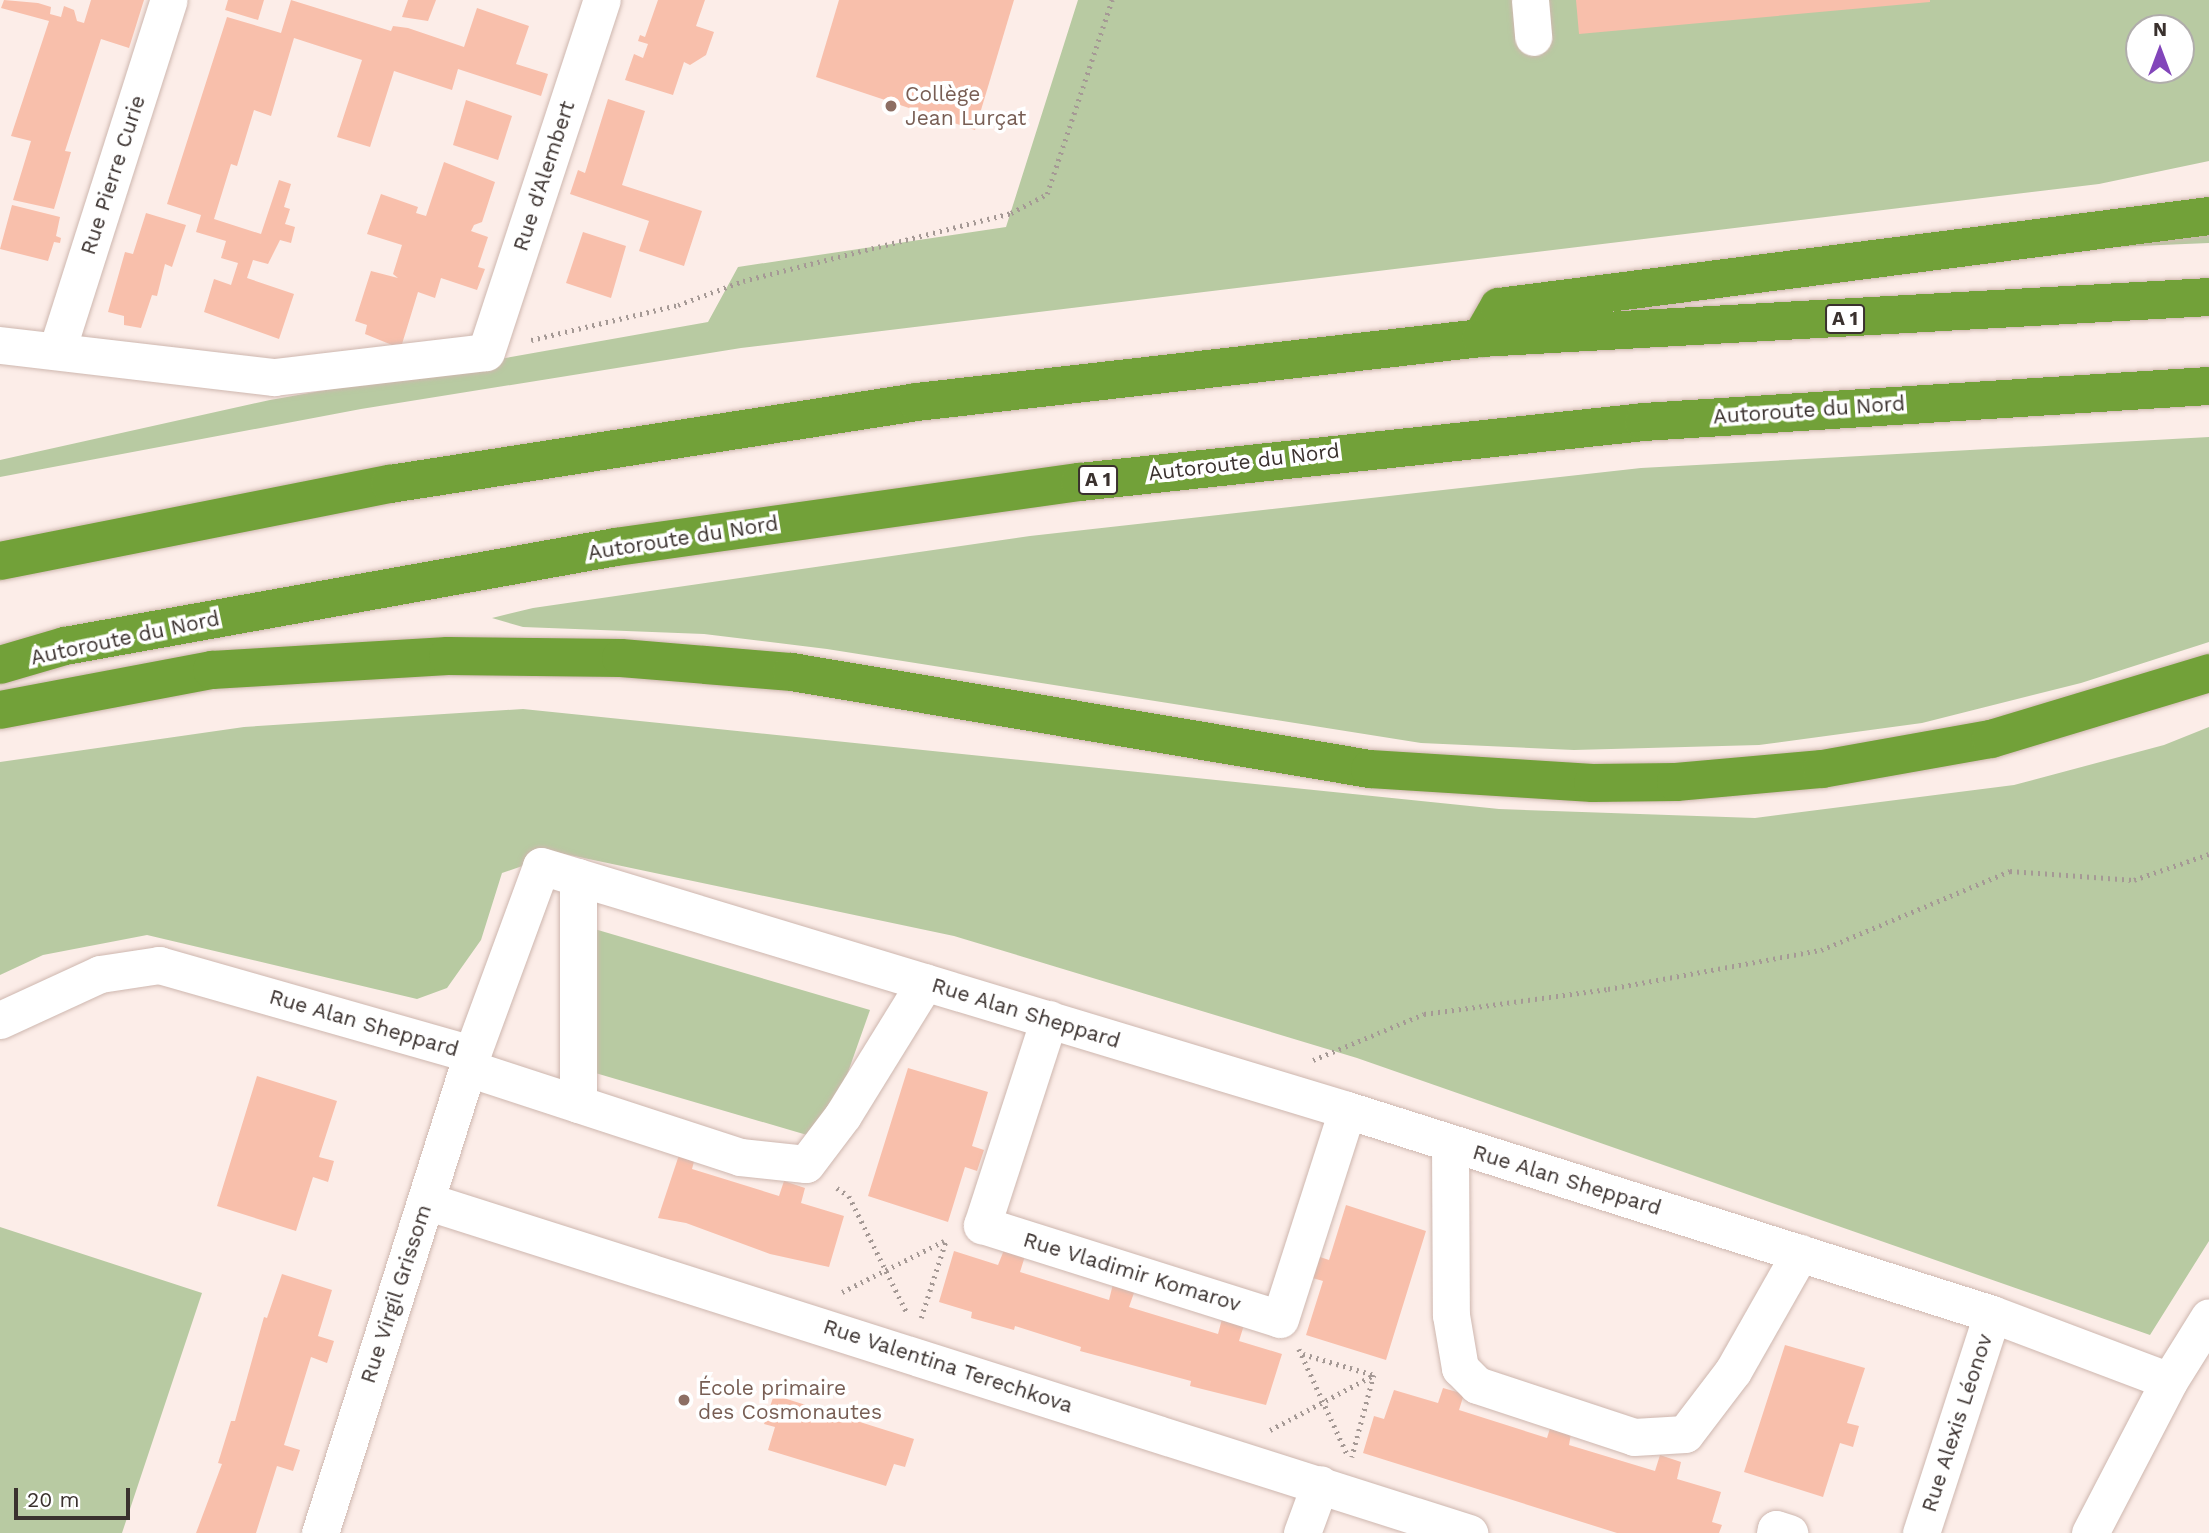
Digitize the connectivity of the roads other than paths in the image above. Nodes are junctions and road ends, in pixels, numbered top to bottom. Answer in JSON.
{"nodes":[{"id":1,"x":169,"y":0,"type":"edge"},
{"id":2,"x":602,"y":0,"type":"edge"},
{"id":3,"x":1530,"y":0,"type":"edge"},
{"id":4,"x":1533,"y":37,"type":"dead end"},
{"id":5,"x":2209,"y":216,"type":"edge"},
{"id":6,"x":2209,"y":297,"type":"edge"},
{"id":7,"x":1481,"y":338,"type":"junction"},
{"id":8,"x":0,"y":345,"type":"edge"},
{"id":9,"x":57,"y":350,"type":"junction"},
{"id":10,"x":2209,"y":386,"type":"edge"},
{"id":11,"x":0,"y":561,"type":"edge"},
{"id":12,"x":0,"y":665,"type":"edge"},
{"id":13,"x":2209,"y":673,"type":"edge"},
{"id":14,"x":0,"y":710,"type":"edge"},
{"id":15,"x":578,"y":877,"type":"junction"},
{"id":16,"x":925,"y":982,"type":"junction"},
{"id":17,"x":1049,"y":1019,"type":"junction"},
{"id":18,"x":0,"y":1020,"type":"edge"},
{"id":19,"x":470,"y":1061,"type":"junction"},
{"id":20,"x":578,"y":1104,"type":"junction"},
{"id":21,"x":1347,"y":1110,"type":"junction"},
{"id":22,"x":1450,"y":1143,"type":"junction"},
{"id":23,"x":426,"y":1201,"type":"junction"},
{"id":24,"x":1800,"y":1253,"type":"junction"},
{"id":25,"x":1992,"y":1314,"type":"junction"},
{"id":26,"x":2209,"y":1317,"type":"edge"},
{"id":27,"x":2169,"y":1381,"type":"junction"},
{"id":28,"x":1320,"y":1484,"type":"junction"},
{"id":29,"x":320,"y":1533,"type":"edge"},
{"id":30,"x":1302,"y":1533,"type":"edge"},
{"id":31,"x":1469,"y":1533,"type":"edge"},
{"id":32,"x":1775,"y":1533,"type":"edge"},
{"id":33,"x":1789,"y":1533,"type":"edge"},
{"id":34,"x":1921,"y":1533,"type":"edge"},
{"id":35,"x":2090,"y":1533,"type":"edge"}],
"edges":[{"from":1,"to":9,"type":"street","name":"Rue Pierre Curie"},
{"from":2,"to":9,"type":"street","name":"Rue d'Alembert"},
{"from":3,"to":4,"type":"street"},
{"from":5,"to":7,"type":"highway"},
{"from":6,"to":7,"type":"highway","number":"A 1"},
{"from":7,"to":11,"type":"highway","number":"A 1"},
{"from":8,"to":9,"type":"street"},
{"from":10,"to":12,"type":"highway","name":"Autoroute du Nord","number":"A 1"},
{"from":13,"to":14,"type":"highway"},
{"from":15,"to":16,"type":"street","name":"Rue Alan Sheppard"},
{"from":15,"to":19,"type":"street","name":"Rue Alan Sheppard"},
{"from":15,"to":20,"type":"street"},
{"from":16,"to":17,"type":"street","name":"Rue Alan Sheppard"},
{"from":16,"to":20,"type":"street"},
{"from":17,"to":21,"type":"street","name":"Rue Alan Sheppard"},
{"from":17,"to":21,"type":"street","name":"Rue Vladimir Komarov"},
{"from":18,"to":19,"type":"street","name":"Rue Alan Sheppard"},
{"from":19,"to":20,"type":"street"},
{"from":19,"to":23,"type":"street","name":"Rue Virgil Grissom"},
{"from":21,"to":22,"type":"street","name":"Rue Alan Sheppard"},
{"from":22,"to":24,"type":"street","name":"Rue Alan Sheppard"},
{"from":22,"to":24,"type":"street"},
{"from":23,"to":28,"type":"street","name":"Rue Valentina Terechkova"},
{"from":23,"to":29,"type":"street","name":"Rue Virgil Grissom"},
{"from":24,"to":25,"type":"street","name":"Rue Alan Sheppard"},
{"from":25,"to":27,"type":"street","name":"Rue Alan Sheppard"},
{"from":25,"to":34,"type":"street","name":"Rue Alexis Léonov"},
{"from":26,"to":27,"type":"street"},
{"from":27,"to":35,"type":"street"},
{"from":28,"to":30,"type":"street"},
{"from":28,"to":31,"type":"street","name":"Rue Valentina Terechkova"},
{"from":32,"to":33,"type":"street"}]}
